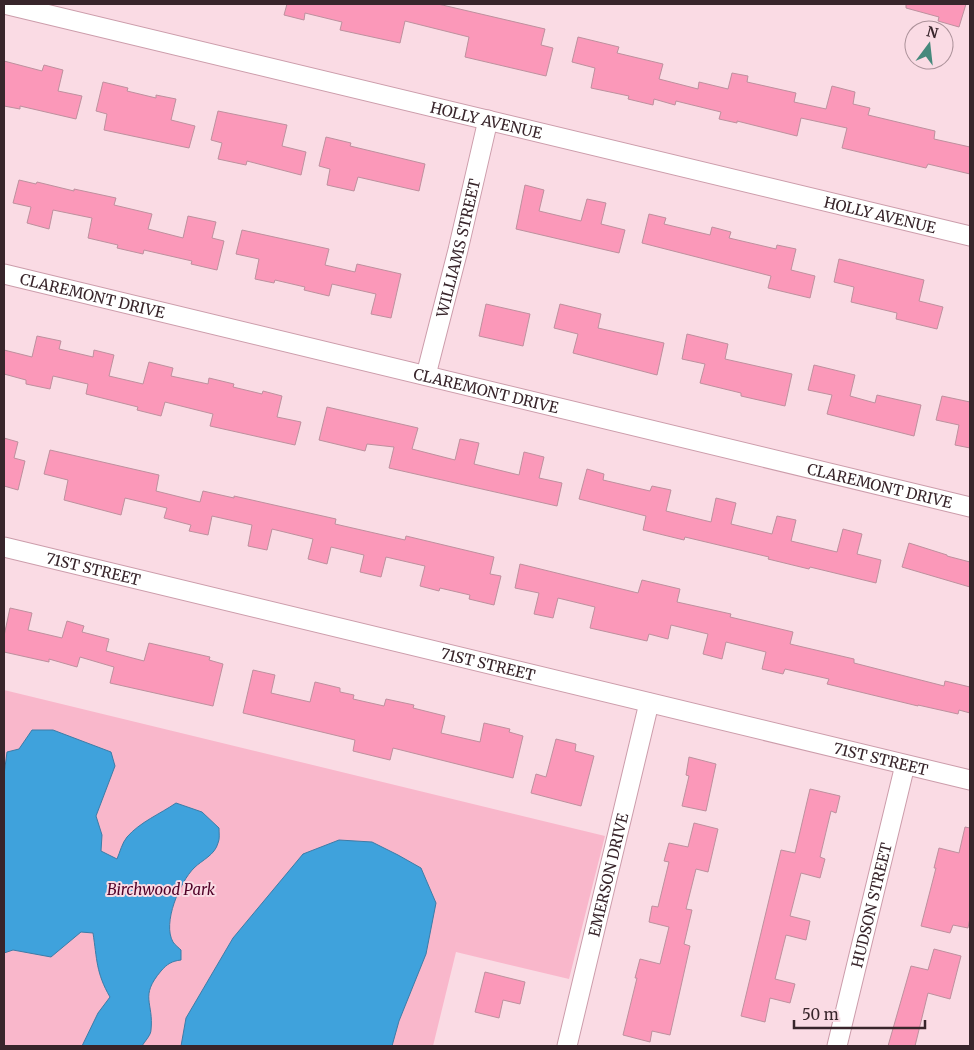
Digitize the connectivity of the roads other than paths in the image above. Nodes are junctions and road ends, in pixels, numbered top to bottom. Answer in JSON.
{"nodes":[{"id":1,"x":4,"y":4,"type":"edge"},
{"id":2,"x":488,"y":120,"type":"junction"},
{"id":3,"x":970,"y":236,"type":"edge"},
{"id":4,"x":4,"y":274,"type":"edge"},
{"id":5,"x":426,"y":375,"type":"junction"},
{"id":6,"x":970,"y":507,"type":"edge"},
{"id":7,"x":4,"y":548,"type":"edge"},
{"id":8,"x":649,"y":703,"type":"junction"},
{"id":9,"x":905,"y":765,"type":"junction"},
{"id":10,"x":970,"y":780,"type":"edge"},
{"id":11,"x":567,"y":1046,"type":"edge"},
{"id":12,"x":837,"y":1046,"type":"edge"}],
"edges":[{"from":1,"to":2,"type":"street","name":"HOLLY AVENUE"},
{"from":2,"to":3,"type":"street","name":"HOLLY AVENUE"},
{"from":2,"to":5,"type":"street","name":"WILLIAMS STREET"},
{"from":4,"to":5,"type":"street","name":"CLAREMONT DRIVE"},
{"from":5,"to":6,"type":"street","name":"CLAREMONT DRIVE"},
{"from":7,"to":8,"type":"street","name":"71ST STREET"},
{"from":8,"to":9,"type":"street","name":"71ST STREET"},
{"from":8,"to":11,"type":"street","name":"EMERSON DRIVE"},
{"from":9,"to":10,"type":"street","name":"71ST STREET"},
{"from":9,"to":12,"type":"street","name":"HUDSON STREET"}]}
